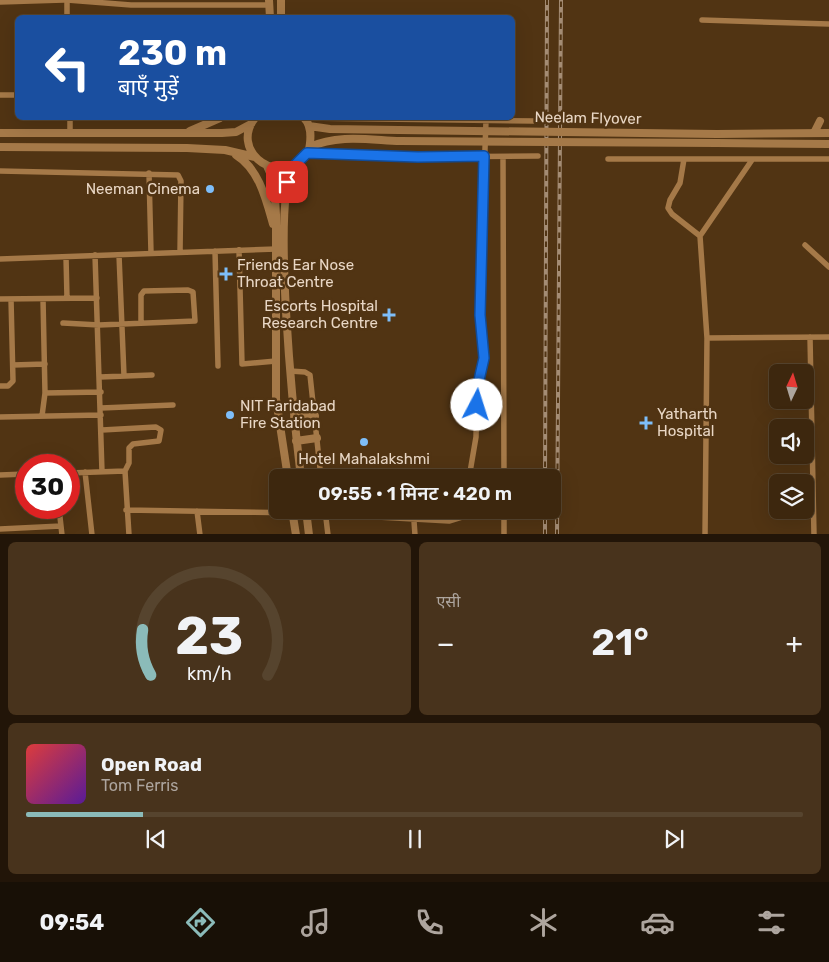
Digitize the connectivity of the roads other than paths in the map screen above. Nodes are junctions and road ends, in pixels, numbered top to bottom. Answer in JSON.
{"nodes":[{"id":1,"x":66,"y":0,"type":"edge"},
{"id":2,"x":281,"y":0,"type":"edge"},
{"id":3,"x":0,"y":2,"type":"edge"},
{"id":4,"x":269,"y":3,"type":"edge"},
{"id":5,"x":67,"y":15,"type":"edge"},
{"id":6,"x":281,"y":15,"type":"edge"},
{"id":7,"x":702,"y":20,"type":"dead end"},
{"id":8,"x":829,"y":24,"type":"edge"},
{"id":9,"x":0,"y":95,"type":"edge"},
{"id":10,"x":15,"y":95,"type":"edge"},
{"id":11,"x":70,"y":120,"type":"edge"},
{"id":12,"x":215,"y":120,"type":"edge"},
{"id":13,"x":305,"y":120,"type":"edge"},
{"id":14,"x":457,"y":120,"type":"edge"},
{"id":15,"x":253,"y":121,"type":"edge"},
{"id":16,"x":486,"y":121,"type":"junction"},
{"id":17,"x":536,"y":121,"type":"dead end"},
{"id":18,"x":820,"y":121,"type":"dead end"},
{"id":19,"x":309,"y":126,"type":"junction"},
{"id":20,"x":2,"y":133,"type":"edge"},
{"id":21,"x":70,"y":133,"type":"junction"},
{"id":22,"x":186,"y":133,"type":"junction"},
{"id":23,"x":829,"y":133,"type":"edge"},
{"id":24,"x":814,"y":134,"type":"junction"},
{"id":25,"x":829,"y":144,"type":"edge"},
{"id":26,"x":2,"y":147,"type":"edge"},
{"id":27,"x":308,"y":150,"type":"junction"},
{"id":28,"x":231,"y":152,"type":"junction"},
{"id":29,"x":484,"y":156,"type":"junction"},
{"id":30,"x":538,"y":156,"type":"dead end"},
{"id":31,"x":255,"y":157,"type":"junction"},
{"id":32,"x":503,"y":158,"type":"junction"},
{"id":33,"x":608,"y":159,"type":"dead end"},
{"id":34,"x":684,"y":159,"type":"junction"},
{"id":35,"x":829,"y":159,"type":"edge"},
{"id":36,"x":752,"y":160,"type":"junction"},
{"id":37,"x":267,"y":166,"type":"junction"},
{"id":38,"x":294,"y":166,"type":"junction"},
{"id":39,"x":0,"y":172,"type":"edge"},
{"id":40,"x":149,"y":173,"type":"junction"},
{"id":41,"x":276,"y":233,"type":"junction"},
{"id":42,"x":700,"y":236,"type":"junction"},
{"id":43,"x":805,"y":245,"type":"dead end"},
{"id":44,"x":276,"y":248,"type":"junction"},
{"id":45,"x":239,"y":250,"type":"junction"},
{"id":46,"x":216,"y":251,"type":"junction"},
{"id":47,"x":180,"y":252,"type":"junction"},
{"id":48,"x":151,"y":253,"type":"junction"},
{"id":49,"x":119,"y":254,"type":"junction"},
{"id":50,"x":95,"y":255,"type":"junction"},
{"id":51,"x":66,"y":257,"type":"junction"},
{"id":52,"x":0,"y":259,"type":"edge"},
{"id":53,"x":829,"y":267,"type":"edge"},
{"id":54,"x":43,"y":298,"type":"junction"},
{"id":55,"x":67,"y":298,"type":"junction"},
{"id":56,"x":97,"y":298,"type":"junction"},
{"id":57,"x":0,"y":299,"type":"edge"},
{"id":58,"x":11,"y":300,"type":"junction"},
{"id":59,"x":63,"y":323,"type":"dead end"},
{"id":60,"x":141,"y":323,"type":"junction"},
{"id":61,"x":121,"y":324,"type":"junction"},
{"id":62,"x":99,"y":325,"type":"junction"},
{"id":63,"x":828,"y":336,"type":"edge"},
{"id":64,"x":810,"y":337,"type":"junction"},
{"id":65,"x":707,"y":338,"type":"junction"},
{"id":66,"x":276,"y":361,"type":"junction"},
{"id":67,"x":45,"y":364,"type":"junction"},
{"id":68,"x":13,"y":365,"type":"junction"},
{"id":69,"x":218,"y":366,"type":"dead end"},
{"id":70,"x":152,"y":375,"type":"dead end"},
{"id":71,"x":291,"y":375,"type":"junction"},
{"id":72,"x":124,"y":376,"type":"junction"},
{"id":73,"x":100,"y":377,"type":"junction"},
{"id":74,"x":276,"y":380,"type":"junction"},
{"id":75,"x":0,"y":386,"type":"edge"},
{"id":76,"x":100,"y":392,"type":"junction"},
{"id":77,"x":45,"y":393,"type":"junction"},
{"id":78,"x":173,"y":405,"type":"dead end"},
{"id":79,"x":101,"y":408,"type":"junction"},
{"id":80,"x":101,"y":415,"type":"junction"},
{"id":81,"x":42,"y":416,"type":"junction"},
{"id":82,"x":314,"y":416,"type":"junction"},
{"id":83,"x":0,"y":417,"type":"edge"},
{"id":84,"x":294,"y":418,"type":"junction"},
{"id":85,"x":102,"y":430,"type":"junction"},
{"id":86,"x":317,"y":438,"type":"junction"},
{"id":87,"x":296,"y":440,"type":"junction"},
{"id":88,"x":287,"y":469,"type":"edge"},
{"id":89,"x":300,"y":469,"type":"edge"},
{"id":90,"x":320,"y":469,"type":"edge"},
{"id":91,"x":471,"y":469,"type":"edge"},
{"id":92,"x":504,"y":469,"type":"edge"},
{"id":93,"x":125,"y":471,"type":"junction"},
{"id":94,"x":80,"y":472,"type":"edge"},
{"id":95,"x":85,"y":472,"type":"junction"},
{"id":96,"x":102,"y":472,"type":"junction"},
{"id":97,"x":15,"y":474,"type":"edge"},
{"id":98,"x":0,"y":475,"type":"edge"},
{"id":99,"x":126,"y":510,"type":"junction"},
{"id":100,"x":198,"y":512,"type":"junction"},
{"id":101,"x":269,"y":512,"type":"edge"},
{"id":102,"x":61,"y":519,"type":"edge"},
{"id":103,"x":294,"y":519,"type":"edge"},
{"id":104,"x":307,"y":519,"type":"edge"},
{"id":105,"x":326,"y":519,"type":"edge"},
{"id":106,"x":403,"y":519,"type":"edge"},
{"id":107,"x":456,"y":519,"type":"edge"},
{"id":108,"x":504,"y":519,"type":"edge"},
{"id":109,"x":414,"y":520,"type":"junction"},
{"id":110,"x":61,"y":526,"type":"junction"},
{"id":111,"x":0,"y":529,"type":"edge"},
{"id":112,"x":62,"y":534,"type":"edge"},
{"id":113,"x":92,"y":534,"type":"edge"},
{"id":114,"x":129,"y":534,"type":"edge"},
{"id":115,"x":200,"y":534,"type":"edge"},
{"id":116,"x":296,"y":534,"type":"edge"},
{"id":117,"x":309,"y":534,"type":"edge"},
{"id":118,"x":328,"y":534,"type":"edge"},
{"id":119,"x":416,"y":534,"type":"edge"},
{"id":120,"x":504,"y":534,"type":"edge"},
{"id":121,"x":705,"y":534,"type":"edge"},
{"id":122,"x":814,"y":534,"type":"edge"}],
"edges":[{"from":1,"to":3,"type":"street"},
{"from":1,"to":4,"type":"street"},
{"from":1,"to":5,"type":"street"},
{"from":2,"to":6,"type":"street"},
{"from":7,"to":8,"type":"street"},
{"from":9,"to":10,"type":"street"},
{"from":11,"to":21,"type":"street"},
{"from":12,"to":22,"type":"street"},
{"from":13,"to":19,"type":"street"},
{"from":14,"to":16,"type":"street"},
{"from":15,"to":22,"type":"street"},
{"from":15,"to":31,"type":"street"},
{"from":16,"to":17,"type":"street"},
{"from":16,"to":29,"type":"street"},
{"from":18,"to":24,"type":"street"},
{"from":19,"to":24,"type":"street","name":"Neelam Flyover","bridge":true},
{"from":19,"to":27,"type":"street"},
{"from":20,"to":21,"type":"street"},
{"from":20,"to":26,"type":"street"},
{"from":21,"to":22,"type":"street"},
{"from":23,"to":24,"type":"street","name":"Neelam Flyover"},
{"from":25,"to":27,"type":"street","name":"Neelam Flyover","bridge":true},
{"from":26,"to":28,"type":"street"},
{"from":27,"to":29,"type":"street"},
{"from":27,"to":38,"type":"street"},
{"from":28,"to":31,"type":"street"},
{"from":28,"to":41,"type":"street"},
{"from":29,"to":32,"type":"street"},
{"from":29,"to":91,"type":"street"},
{"from":30,"to":32,"type":"street"},
{"from":31,"to":37,"type":"street"},
{"from":32,"to":92,"type":"street"},
{"from":33,"to":34,"type":"street"},
{"from":34,"to":36,"type":"street"},
{"from":34,"to":42,"type":"street"},
{"from":35,"to":36,"type":"street"},
{"from":36,"to":42,"type":"street"},
{"from":37,"to":38,"type":"street"},
{"from":37,"to":41,"type":"street"},
{"from":38,"to":71,"type":"street"},
{"from":39,"to":40,"type":"street"},
{"from":40,"to":47,"type":"street"},
{"from":40,"to":48,"type":"street"},
{"from":41,"to":44,"type":"street"},
{"from":42,"to":65,"type":"street"},
{"from":43,"to":53,"type":"street"},
{"from":44,"to":45,"type":"street"},
{"from":44,"to":66,"type":"street"},
{"from":45,"to":46,"type":"street"},
{"from":45,"to":66,"type":"street"},
{"from":46,"to":47,"type":"street"},
{"from":46,"to":69,"type":"street"},
{"from":47,"to":48,"type":"street"},
{"from":48,"to":49,"type":"street"},
{"from":49,"to":50,"type":"street"},
{"from":49,"to":61,"type":"street"},
{"from":50,"to":51,"type":"street"},
{"from":50,"to":56,"type":"street"},
{"from":51,"to":52,"type":"street"},
{"from":51,"to":55,"type":"street"},
{"from":54,"to":55,"type":"street"},
{"from":54,"to":58,"type":"street"},
{"from":54,"to":67,"type":"street"},
{"from":55,"to":56,"type":"street"},
{"from":56,"to":62,"type":"street"},
{"from":57,"to":58,"type":"street"},
{"from":58,"to":68,"type":"street"},
{"from":59,"to":62,"type":"street"},
{"from":60,"to":60,"type":"street"},
{"from":60,"to":61,"type":"street"},
{"from":61,"to":62,"type":"street"},
{"from":61,"to":72,"type":"street"},
{"from":62,"to":73,"type":"street"},
{"from":63,"to":64,"type":"street"},
{"from":64,"to":65,"type":"street"},
{"from":64,"to":122,"type":"street"},
{"from":65,"to":121,"type":"street"},
{"from":66,"to":74,"type":"street"},
{"from":67,"to":68,"type":"street"},
{"from":67,"to":77,"type":"street"},
{"from":68,"to":75,"type":"street"},
{"from":70,"to":72,"type":"street"},
{"from":71,"to":74,"type":"street"},
{"from":71,"to":82,"type":"street"},
{"from":71,"to":84,"type":"street"},
{"from":72,"to":73,"type":"street"},
{"from":73,"to":76,"type":"street"},
{"from":74,"to":88,"type":"street"},
{"from":76,"to":77,"type":"street"},
{"from":76,"to":79,"type":"street"},
{"from":77,"to":81,"type":"street"},
{"from":78,"to":79,"type":"street"},
{"from":79,"to":80,"type":"street"},
{"from":80,"to":81,"type":"street"},
{"from":80,"to":85,"type":"street"},
{"from":81,"to":83,"type":"street"},
{"from":82,"to":84,"type":"street"},
{"from":82,"to":86,"type":"street"},
{"from":84,"to":87,"type":"street"},
{"from":85,"to":93,"type":"street"},
{"from":85,"to":96,"type":"street"},
{"from":86,"to":87,"type":"street"},
{"from":86,"to":90,"type":"street"},
{"from":87,"to":89,"type":"street"},
{"from":93,"to":96,"type":"street"},
{"from":93,"to":99,"type":"street"},
{"from":94,"to":95,"type":"street"},
{"from":95,"to":96,"type":"street"},
{"from":95,"to":113,"type":"street"},
{"from":97,"to":98,"type":"street"},
{"from":99,"to":100,"type":"street"},
{"from":99,"to":114,"type":"street"},
{"from":100,"to":101,"type":"street"},
{"from":100,"to":115,"type":"street"},
{"from":102,"to":110,"type":"street"},
{"from":103,"to":116,"type":"street"},
{"from":104,"to":117,"type":"street"},
{"from":105,"to":118,"type":"street"},
{"from":106,"to":109,"type":"street"},
{"from":107,"to":109,"type":"street"},
{"from":108,"to":120,"type":"street"},
{"from":109,"to":119,"type":"street"},
{"from":110,"to":111,"type":"street"},
{"from":110,"to":112,"type":"street"}]}
